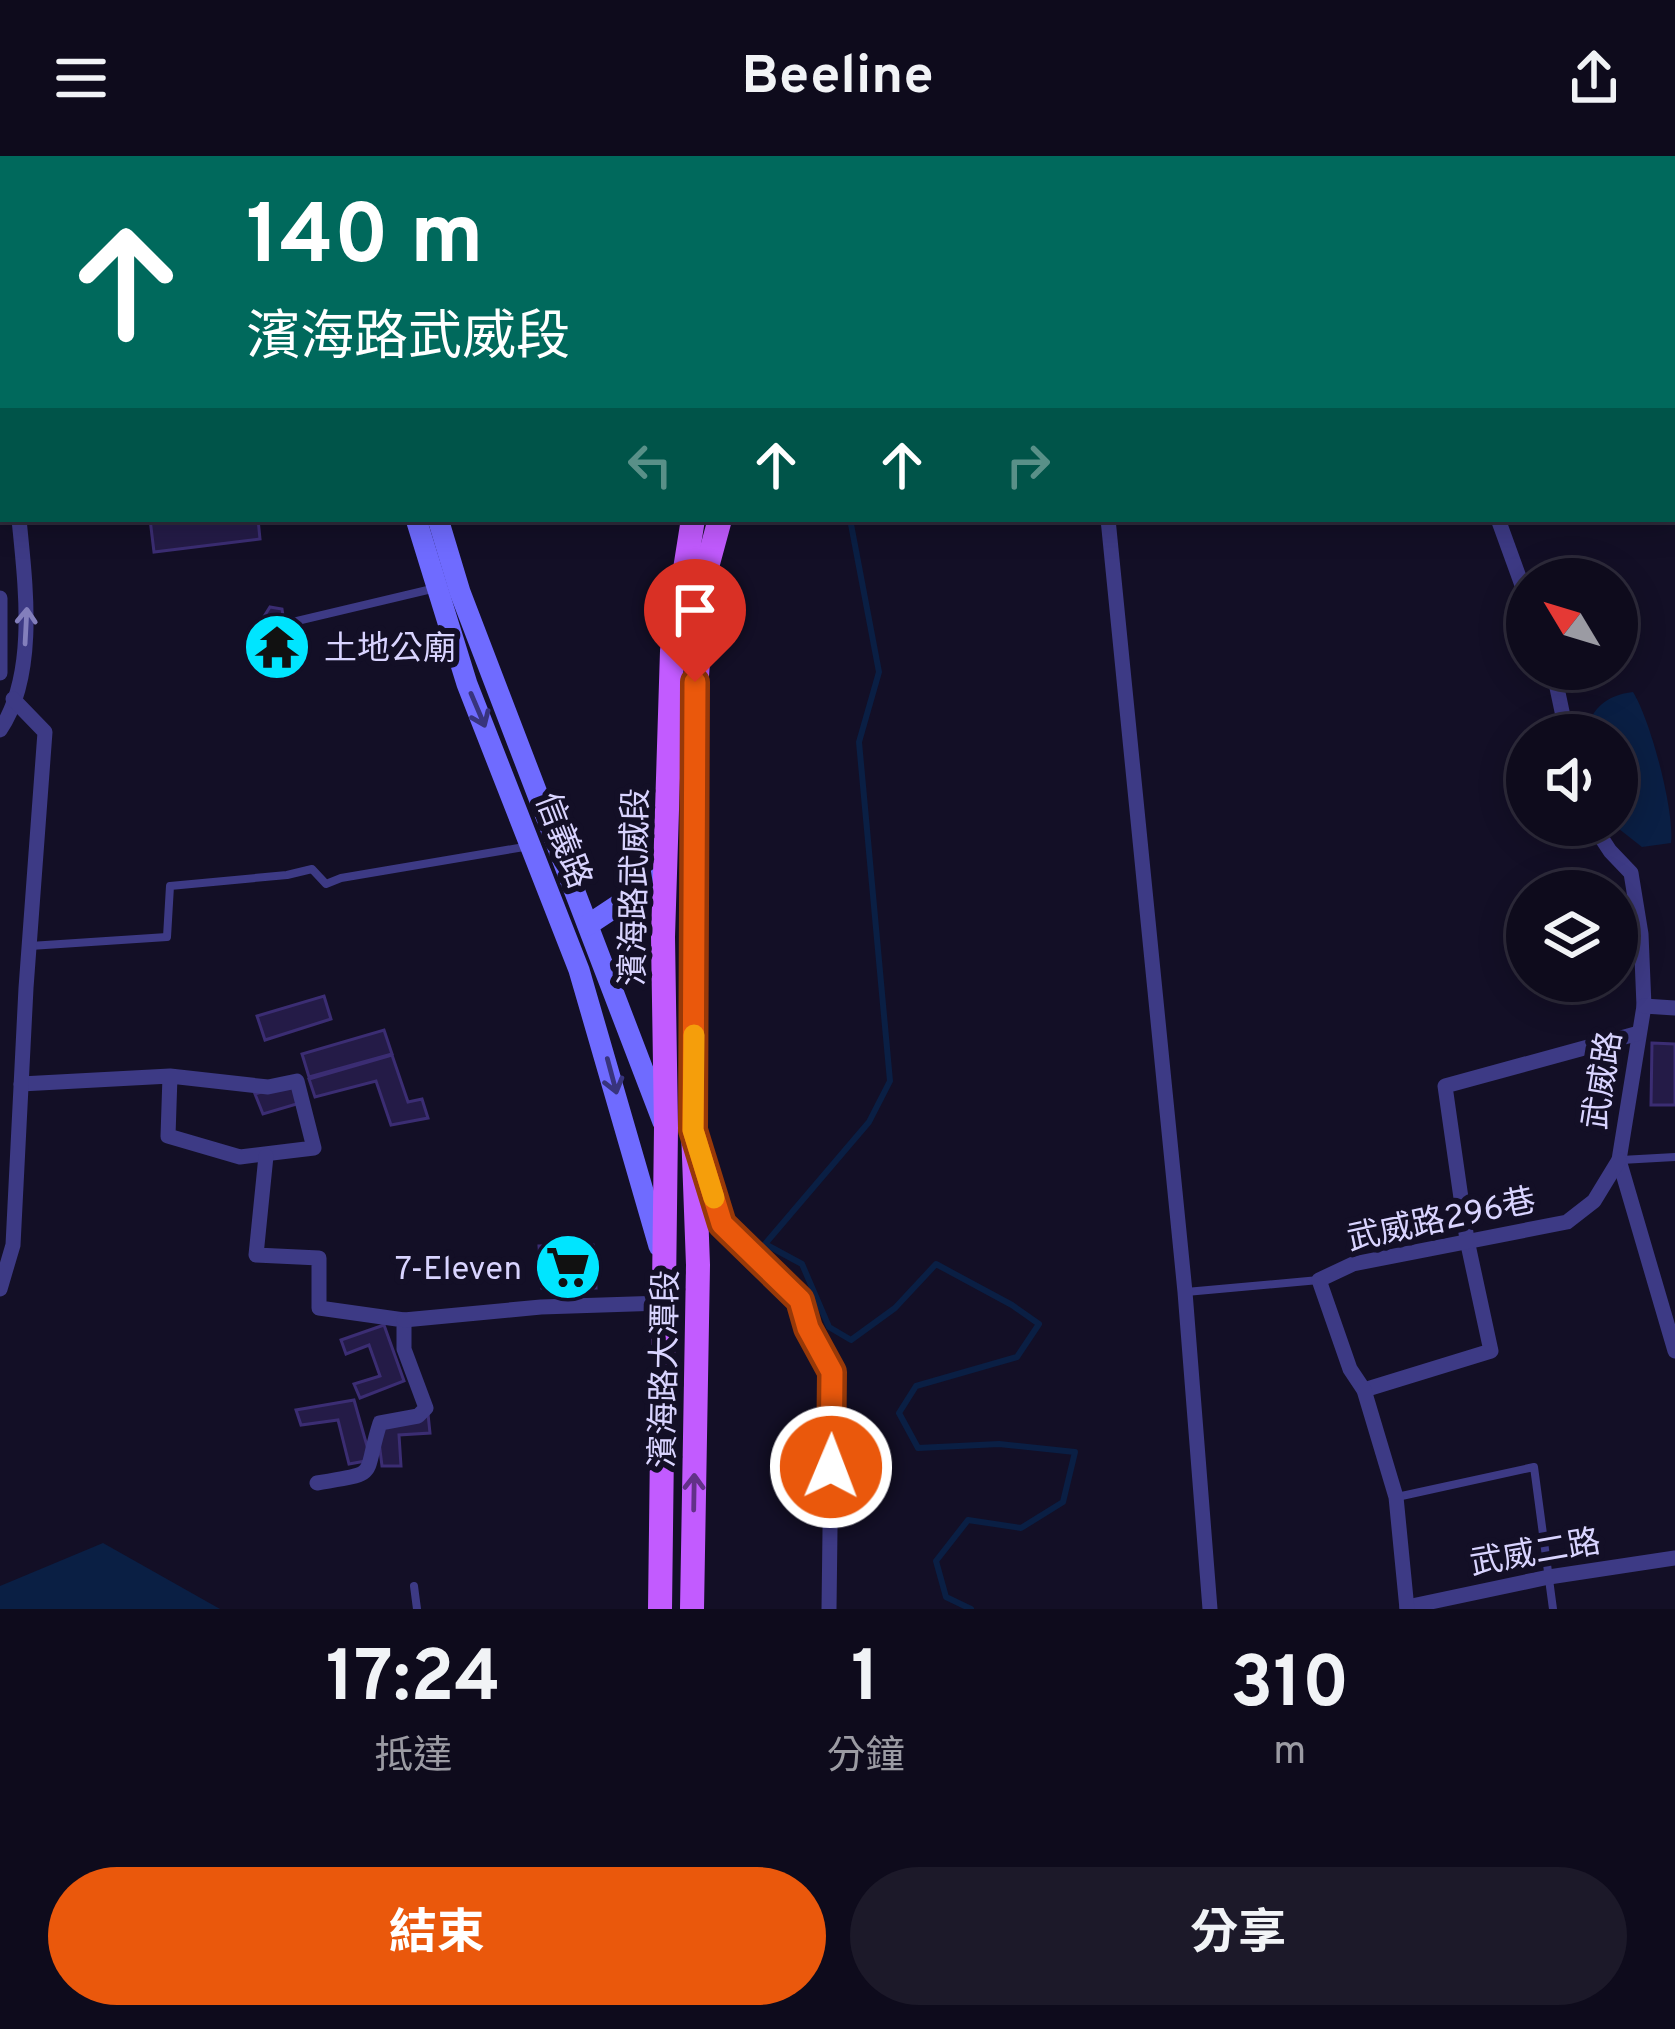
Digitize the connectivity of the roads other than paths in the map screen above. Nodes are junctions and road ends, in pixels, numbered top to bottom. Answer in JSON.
{"nodes":[{"id":1,"x":20,"y":522,"type":"edge"},
{"id":2,"x":417,"y":522,"type":"edge"},
{"id":3,"x":438,"y":522,"type":"edge"},
{"id":4,"x":692,"y":522,"type":"edge"},
{"id":5,"x":719,"y":522,"type":"edge"},
{"id":6,"x":1108,"y":522,"type":"edge"},
{"id":7,"x":1499,"y":522,"type":"edge"},
{"id":8,"x":1512,"y":558,"type":"edge"},
{"id":9,"x":446,"y":584,"type":"junction"},
{"id":10,"x":0,"y":598,"type":"edge"},
{"id":11,"x":297,"y":621,"type":"dead end"},
{"id":12,"x":0,"y":673,"type":"edge"},
{"id":13,"x":13,"y":699,"type":"junction"},
{"id":14,"x":0,"y":730,"type":"edge"},
{"id":15,"x":532,"y":846,"type":"junction"},
{"id":16,"x":1607,"y":846,"type":"edge"},
{"id":17,"x":665,"y":874,"type":"junction"},
{"id":18,"x":588,"y":926,"type":"junction"},
{"id":19,"x":30,"y":946,"type":"junction"},
{"id":20,"x":1644,"y":1006,"type":"junction"},
{"id":21,"x":1675,"y":1008,"type":"edge"},
{"id":22,"x":1639,"y":1033,"type":"junction"},
{"id":23,"x":170,"y":1076,"type":"junction"},
{"id":24,"x":21,"y":1084,"type":"junction"},
{"id":25,"x":666,"y":1128,"type":"junction"},
{"id":26,"x":693,"y":1130,"type":"junction"},
{"id":27,"x":628,"y":1135,"type":"junction"},
{"id":28,"x":266,"y":1156,"type":"junction"},
{"id":29,"x":1675,"y":1157,"type":"edge"},
{"id":30,"x":1619,"y":1160,"type":"junction"},
{"id":31,"x":1467,"y":1240,"type":"junction"},
{"id":32,"x":663,"y":1258,"type":"junction"},
{"id":33,"x":1319,"y":1280,"type":"junction"},
{"id":34,"x":0,"y":1289,"type":"edge"},
{"id":35,"x":1185,"y":1292,"type":"junction"},
{"id":36,"x":662,"y":1303,"type":"junction"},
{"id":37,"x":404,"y":1320,"type":"junction"},
{"id":38,"x":1675,"y":1351,"type":"edge"},
{"id":39,"x":1364,"y":1390,"type":"junction"},
{"id":40,"x":317,"y":1484,"type":"dead end"},
{"id":41,"x":1396,"y":1498,"type":"junction"},
{"id":42,"x":1675,"y":1558,"type":"edge"},
{"id":43,"x":1549,"y":1577,"type":"junction"},
{"id":44,"x":415,"y":1586,"type":"dead end"},
{"id":45,"x":1407,"y":1608,"type":"edge"},
{"id":46,"x":417,"y":1609,"type":"edge"},
{"id":47,"x":660,"y":1609,"type":"edge"},
{"id":48,"x":692,"y":1609,"type":"edge"},
{"id":49,"x":829,"y":1609,"type":"edge"},
{"id":50,"x":1210,"y":1609,"type":"edge"},
{"id":51,"x":1553,"y":1609,"type":"edge"}],
"edges":[{"from":13,"to":1,"type":"street","one_way":true},
{"from":2,"to":9,"type":"main road","name":"信義路"},
{"from":3,"to":9,"type":"main road","name":"信義路"},
{"from":4,"to":17,"type":"main road","name":"濱海路武威段"},
{"from":5,"to":26,"type":"main road","name":"濱海路武威段"},
{"from":6,"to":35,"type":"street"},
{"from":7,"to":8,"type":"street"},
{"from":9,"to":11,"type":"lane"},
{"from":9,"to":15,"type":"main road","name":"信義路","one_way":true},
{"from":9,"to":18,"type":"main road","name":"信義路"},
{"from":10,"to":12,"type":"street"},
{"from":13,"to":14,"type":"street"},
{"from":13,"to":19,"type":"street"},
{"from":15,"to":19,"type":"lane"},
{"from":15,"to":27,"type":"main road","name":"信義路","one_way":true},
{"from":16,"to":20,"type":"street","name":"武威路"},
{"from":17,"to":18,"type":"main road"},
{"from":17,"to":25,"type":"main road","name":"濱海路武威段"},
{"from":18,"to":25,"type":"main road","name":"信義路"},
{"from":19,"to":24,"type":"street"},
{"from":20,"to":21,"type":"street"},
{"from":20,"to":22,"type":"street","name":"武威路"},
{"from":22,"to":30,"type":"street","name":"武威路"},
{"from":22,"to":31,"type":"street"},
{"from":23,"to":24,"type":"street"},
{"from":23,"to":28,"type":"street"},
{"from":23,"to":28,"type":"street"},
{"from":24,"to":34,"type":"street"},
{"from":25,"to":26,"type":"main road"},
{"from":25,"to":27,"type":"main road"},
{"from":25,"to":32,"type":"main road","name":"濱海路武威段"},
{"from":48,"to":26,"type":"main road","name":"濱海路大潭段","one_way":true},
{"from":26,"to":49,"type":"street"},
{"from":27,"to":32,"type":"main road","name":"信義路"},
{"from":28,"to":37,"type":"street"},
{"from":29,"to":30,"type":"lane"},
{"from":30,"to":31,"type":"street","name":"武威路296巷"},
{"from":30,"to":38,"type":"street","name":"武威路"},
{"from":31,"to":33,"type":"street","name":"武威路296巷"},
{"from":31,"to":39,"type":"street"},
{"from":32,"to":36,"type":"main road","name":"濱海路大潭段"},
{"from":33,"to":35,"type":"lane"},
{"from":33,"to":39,"type":"street"},
{"from":35,"to":50,"type":"street"},
{"from":36,"to":37,"type":"street"},
{"from":36,"to":47,"type":"main road","name":"濱海路大潭段"},
{"from":37,"to":40,"type":"street"},
{"from":39,"to":41,"type":"street"},
{"from":41,"to":43,"type":"lane"},
{"from":41,"to":45,"type":"street"},
{"from":42,"to":43,"type":"street","name":"武威二路"},
{"from":43,"to":45,"type":"street","name":"武威二路"},
{"from":43,"to":51,"type":"lane"},
{"from":44,"to":46,"type":"lane"}]}
